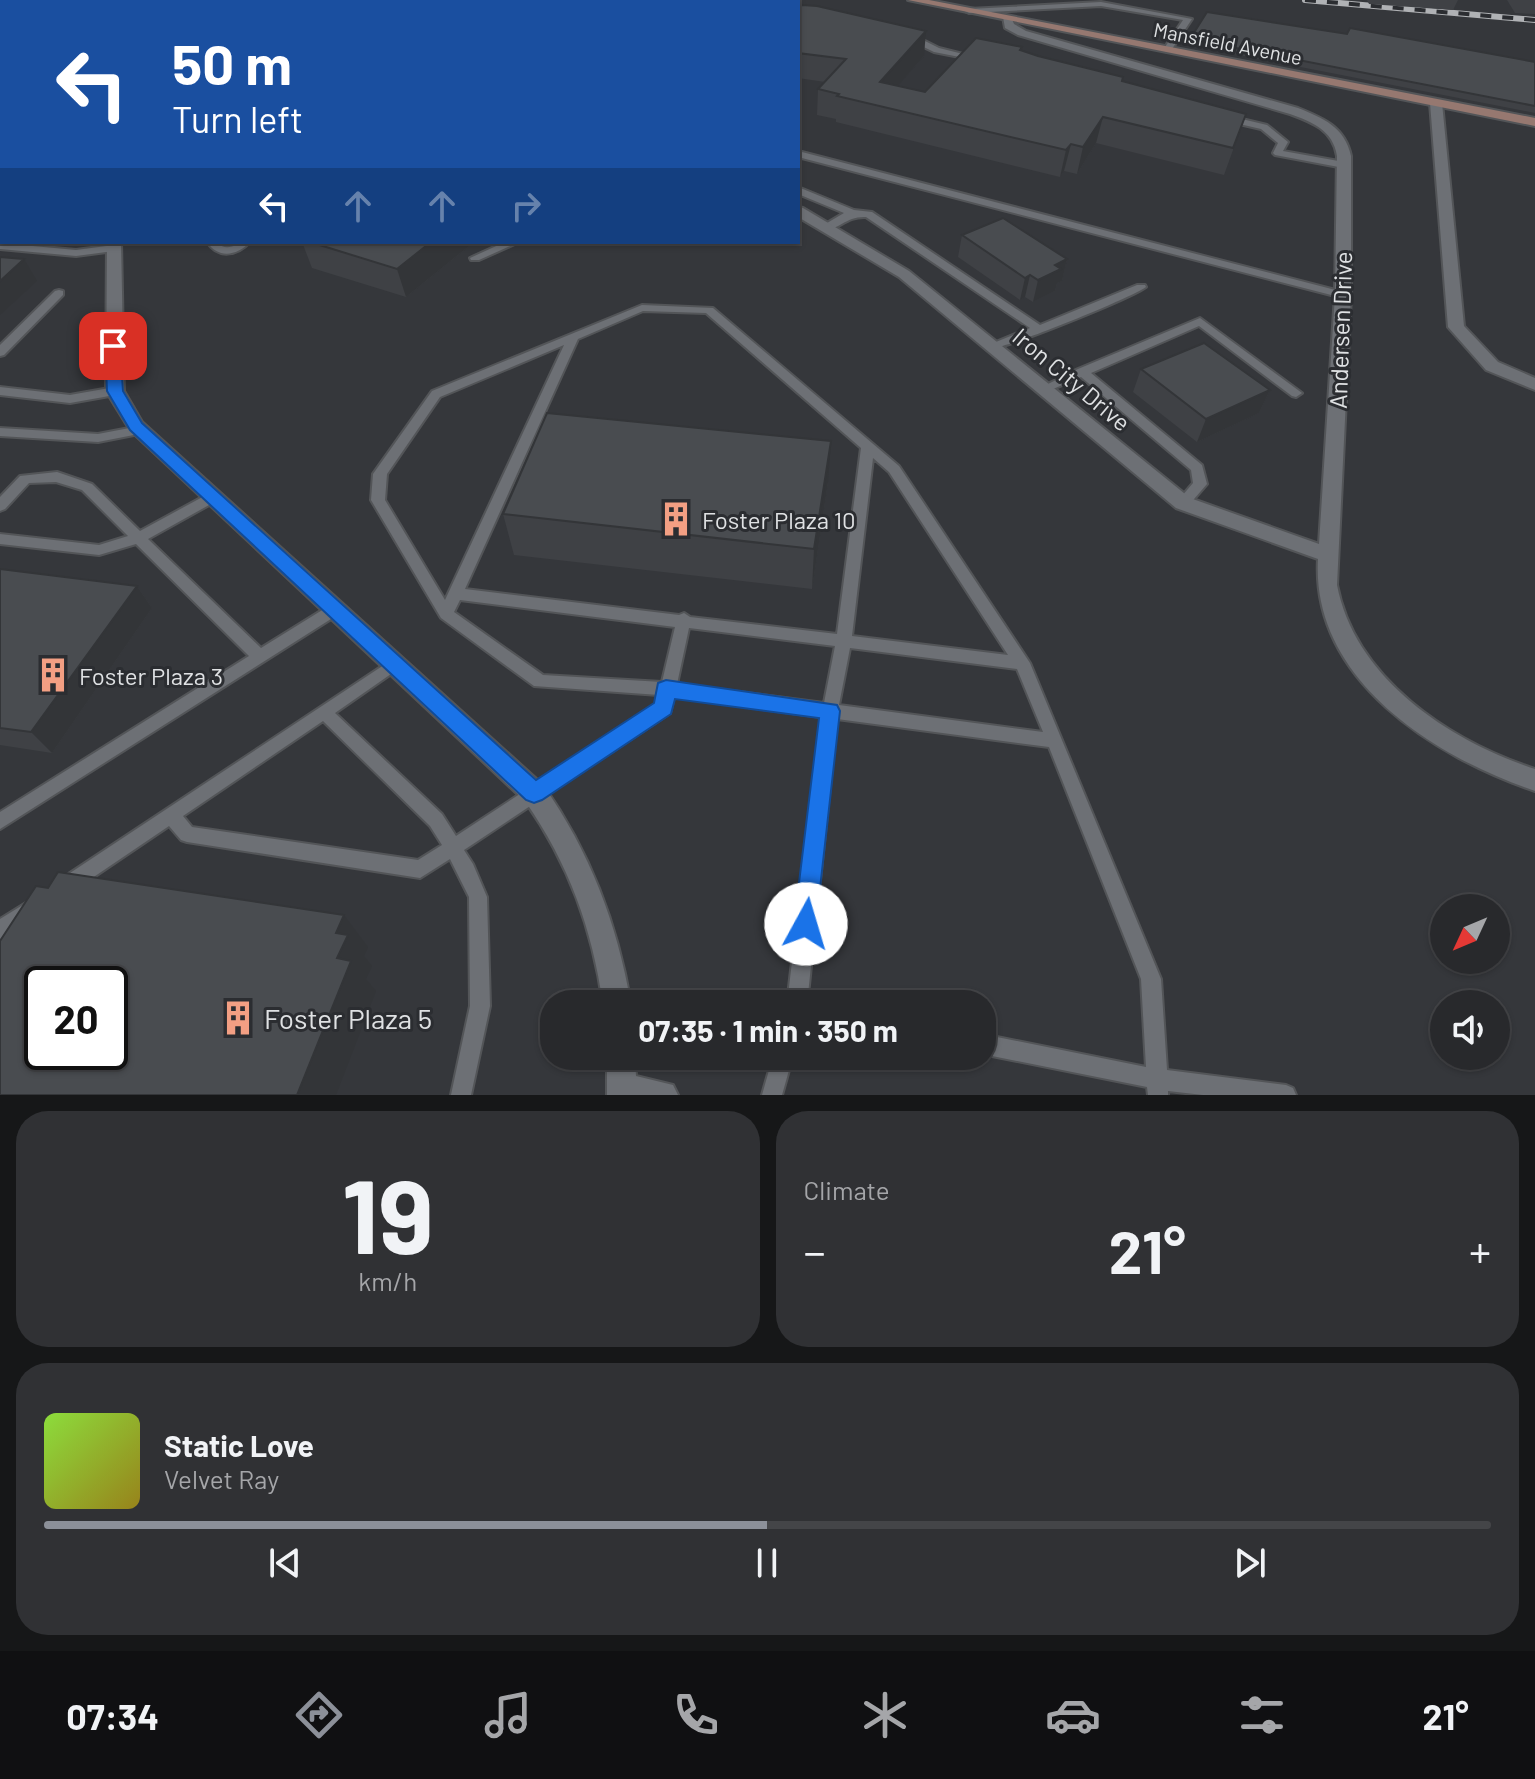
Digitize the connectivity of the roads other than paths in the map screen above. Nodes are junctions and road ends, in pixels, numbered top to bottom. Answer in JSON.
{"nodes":[{"id":1,"x":913,"y":0,"type":"edge"},
{"id":2,"x":969,"y":11,"type":"junction"},
{"id":3,"x":1007,"y":19,"type":"junction"},
{"id":4,"x":891,"y":32,"type":"edge"},
{"id":5,"x":1167,"y":50,"type":"junction"},
{"id":6,"x":985,"y":60,"type":"edge"},
{"id":7,"x":1436,"y":103,"type":"junction"},
{"id":8,"x":1209,"y":115,"type":"edge"},
{"id":9,"x":1535,"y":122,"type":"edge"},
{"id":10,"x":800,"y":155,"type":"edge"},
{"id":11,"x":1344,"y":165,"type":"junction"},
{"id":12,"x":800,"y":191,"type":"edge"},
{"id":13,"x":800,"y":212,"type":"edge"},
{"id":14,"x":852,"y":213,"type":"junction"},
{"id":15,"x":826,"y":228,"type":"junction"},
{"id":16,"x":214,"y":244,"type":"edge"},
{"id":17,"x":242,"y":244,"type":"edge"},
{"id":18,"x":509,"y":244,"type":"edge"},
{"id":19,"x":114,"y":245,"type":"edge"},
{"id":20,"x":0,"y":246,"type":"edge"},
{"id":21,"x":475,"y":258,"type":"dead end"},
{"id":22,"x":1141,"y":287,"type":"dead end"},
{"id":23,"x":59,"y":293,"type":"dead end"},
{"id":24,"x":1343,"y":295,"type":"junction"},
{"id":25,"x":1039,"y":329,"type":"junction"},
{"id":26,"x":573,"y":337,"type":"junction"},
{"id":27,"x":995,"y":346,"type":"junction"},
{"id":28,"x":0,"y":352,"type":"edge"},
{"id":29,"x":1082,"y":372,"type":"junction"},
{"id":30,"x":1535,"y":385,"type":"edge"},
{"id":31,"x":1046,"y":388,"type":"junction"},
{"id":32,"x":0,"y":391,"type":"edge"},
{"id":33,"x":115,"y":391,"type":"junction"},
{"id":34,"x":1296,"y":393,"type":"dead end"},
{"id":35,"x":140,"y":430,"type":"junction"},
{"id":36,"x":0,"y":432,"type":"edge"},
{"id":37,"x":868,"y":447,"type":"junction"},
{"id":38,"x":213,"y":497,"type":"junction"},
{"id":39,"x":1183,"y":503,"type":"junction"},
{"id":40,"x":0,"y":506,"type":"edge"},
{"id":41,"x":0,"y":539,"type":"edge"},
{"id":42,"x":136,"y":539,"type":"junction"},
{"id":43,"x":1329,"y":555,"type":"junction"},
{"id":44,"x":456,"y":594,"type":"junction"},
{"id":45,"x":337,"y":608,"type":"junction"},
{"id":46,"x":446,"y":614,"type":"junction"},
{"id":47,"x":684,"y":619,"type":"junction"},
{"id":48,"x":844,"y":640,"type":"junction"},
{"id":49,"x":260,"y":657,"type":"junction"},
{"id":50,"x":396,"y":663,"type":"junction"},
{"id":51,"x":1022,"y":663,"type":"junction"},
{"id":52,"x":666,"y":689,"type":"junction"},
{"id":53,"x":830,"y":711,"type":"junction"},
{"id":54,"x":324,"y":712,"type":"junction"},
{"id":55,"x":1055,"y":741,"type":"junction"},
{"id":56,"x":1535,"y":780,"type":"edge"},
{"id":57,"x":534,"y":793,"type":"junction"},
{"id":58,"x":171,"y":815,"type":"junction"},
{"id":59,"x":4,"y":816,"type":"edge"},
{"id":60,"x":452,"y":847,"type":"junction"},
{"id":61,"x":0,"y":930,"type":"edge"},
{"id":62,"x":614,"y":990,"type":"edge"},
{"id":63,"x":799,"y":990,"type":"edge"},
{"id":64,"x":996,"y":1047,"type":"edge"},
{"id":65,"x":622,"y":1070,"type":"edge"},
{"id":66,"x":779,"y":1070,"type":"edge"},
{"id":67,"x":1157,"y":1087,"type":"edge"},
{"id":68,"x":623,"y":1092,"type":"edge"},
{"id":69,"x":461,"y":1095,"type":"edge"},
{"id":70,"x":663,"y":1095,"type":"edge"},
{"id":71,"x":772,"y":1095,"type":"edge"},
{"id":72,"x":1286,"y":1095,"type":"edge"}],
"edges":[{"from":1,"to":2,"type":"main road","name":"Mansfield Avenue"},
{"from":2,"to":3,"type":"main road","name":"Mansfield Avenue"},
{"from":2,"to":5,"type":"lane"},
{"from":3,"to":5,"type":"main road","name":"Mansfield Avenue"},
{"from":3,"to":11,"type":"street","name":"Andersen Drive"},
{"from":4,"to":6,"type":"lane"},
{"from":5,"to":7,"type":"main road","name":"Mansfield Avenue"},
{"from":7,"to":9,"type":"main road","name":"Mansfield Avenue"},
{"from":7,"to":30,"type":"street"},
{"from":8,"to":11,"type":"lane"},
{"from":10,"to":24,"type":"lane"},
{"from":11,"to":24,"type":"street","name":"Andersen Drive"},
{"from":12,"to":14,"type":"lane"},
{"from":13,"to":15,"type":"street","name":"Iron City Drive"},
{"from":14,"to":15,"type":"lane"},
{"from":14,"to":25,"type":"lane"},
{"from":15,"to":27,"type":"street","name":"Iron City Drive"},
{"from":16,"to":17,"type":"lane"},
{"from":18,"to":21,"type":"lane"},
{"from":19,"to":20,"type":"lane"},
{"from":19,"to":33,"type":"street"},
{"from":22,"to":25,"type":"lane"},
{"from":23,"to":28,"type":"lane"},
{"from":24,"to":43,"type":"street","name":"Andersen Drive"},
{"from":25,"to":27,"type":"lane"},
{"from":26,"to":37,"type":"lane"},
{"from":26,"to":44,"type":"lane"},
{"from":26,"to":46,"type":"lane"},
{"from":27,"to":31,"type":"street","name":"Iron City Drive"},
{"from":29,"to":31,"type":"lane"},
{"from":29,"to":34,"type":"lane"},
{"from":29,"to":39,"type":"lane"},
{"from":31,"to":39,"type":"street","name":"Iron City Drive"},
{"from":32,"to":33,"type":"lane"},
{"from":33,"to":35,"type":"street"},
{"from":35,"to":36,"type":"lane"},
{"from":35,"to":38,"type":"street"},
{"from":37,"to":48,"type":"lane"},
{"from":37,"to":51,"type":"lane"},
{"from":38,"to":42,"type":"lane"},
{"from":38,"to":45,"type":"street"},
{"from":39,"to":43,"type":"street","name":"Iron City Drive"},
{"from":40,"to":42,"type":"lane"},
{"from":41,"to":42,"type":"lane"},
{"from":42,"to":49,"type":"lane"},
{"from":43,"to":56,"type":"street","name":"Andersen Drive"},
{"from":44,"to":46,"type":"lane"},
{"from":44,"to":47,"type":"lane"},
{"from":45,"to":49,"type":"lane"},
{"from":45,"to":50,"type":"street"},
{"from":46,"to":52,"type":"lane"},
{"from":47,"to":48,"type":"lane"},
{"from":47,"to":52,"type":"lane"},
{"from":48,"to":51,"type":"lane"},
{"from":48,"to":53,"type":"lane"},
{"from":49,"to":59,"type":"lane"},
{"from":50,"to":54,"type":"lane"},
{"from":50,"to":57,"type":"street"},
{"from":51,"to":55,"type":"lane"},
{"from":52,"to":53,"type":"lane"},
{"from":52,"to":57,"type":"lane"},
{"from":53,"to":55,"type":"lane"},
{"from":53,"to":63,"type":"lane"},
{"from":54,"to":58,"type":"lane"},
{"from":54,"to":60,"type":"lane"},
{"from":55,"to":67,"type":"lane"},
{"from":57,"to":60,"type":"lane"},
{"from":57,"to":62,"type":"street"},
{"from":58,"to":60,"type":"lane"},
{"from":58,"to":61,"type":"lane"},
{"from":60,"to":69,"type":"lane"},
{"from":64,"to":67,"type":"lane"},
{"from":65,"to":68,"type":"street"},
{"from":66,"to":71,"type":"lane"},
{"from":67,"to":72,"type":"lane"},
{"from":68,"to":70,"type":"street"}]}
